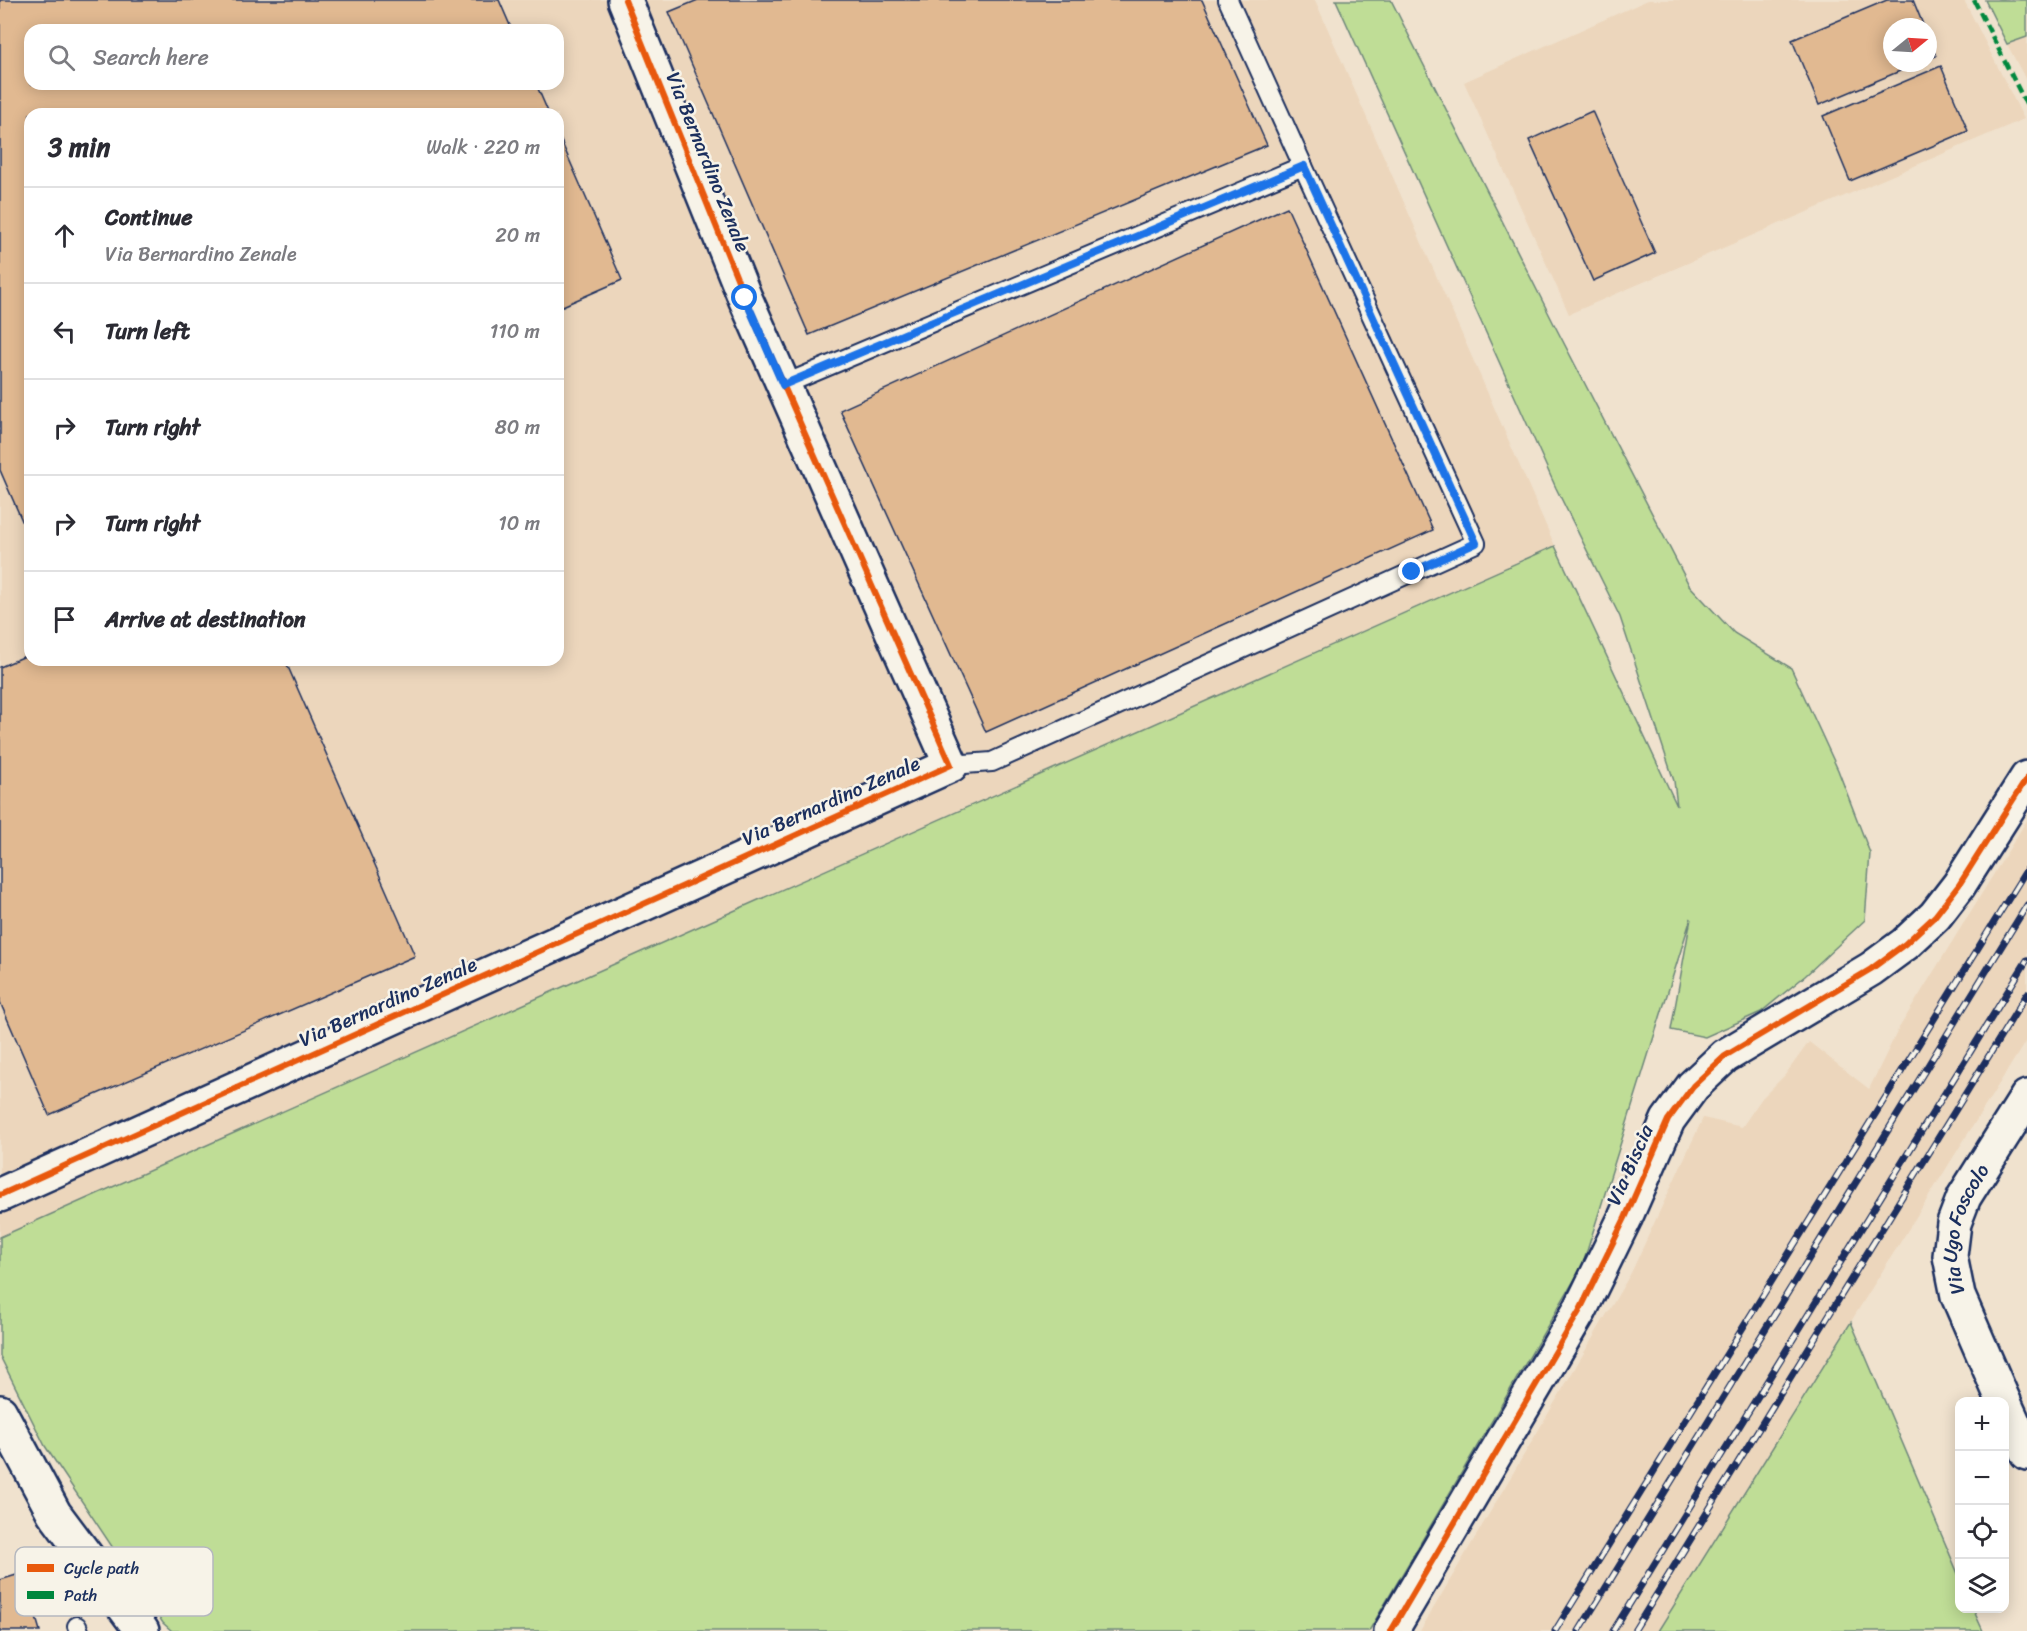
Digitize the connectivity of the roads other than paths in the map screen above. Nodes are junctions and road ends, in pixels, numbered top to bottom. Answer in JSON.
{"nodes":[{"id":1,"x":1227,"y":0,"type":"edge"},
{"id":2,"x":630,"y":2,"type":"edge"},
{"id":3,"x":1304,"y":166,"type":"junction"},
{"id":4,"x":783,"y":385,"type":"junction"},
{"id":5,"x":951,"y":765,"type":"junction"},
{"id":6,"x":2027,"y":778,"type":"edge"},
{"id":7,"x":2027,"y":1097,"type":"edge"},
{"id":8,"x":0,"y":1195,"type":"edge"},
{"id":9,"x":2002,"y":1397,"type":"edge"},
{"id":10,"x":0,"y":1412,"type":"edge"},
{"id":11,"x":2009,"y":1413,"type":"edge"},
{"id":12,"x":2027,"y":1453,"type":"edge"},
{"id":13,"x":80,"y":1547,"type":"edge"},
{"id":14,"x":1391,"y":1631,"type":"edge"}],
"edges":[{"from":1,"to":3,"type":"lane"},
{"from":2,"to":4,"type":"street","name":"Via Bernardino Zenale"},
{"from":3,"to":4,"type":"lane"},
{"from":3,"to":5,"type":"lane"},
{"from":4,"to":5,"type":"street","name":"Via Bernardino Zenale"},
{"from":5,"to":8,"type":"street","name":"Via Bernardino Zenale"},
{"from":6,"to":14,"type":"street","name":"Via Biscia"},
{"from":7,"to":9,"type":"street","name":"Via Ugo Foscolo"},
{"from":10,"to":13,"type":"street"},
{"from":11,"to":12,"type":"street","name":"Via Ugo Foscolo"}]}
